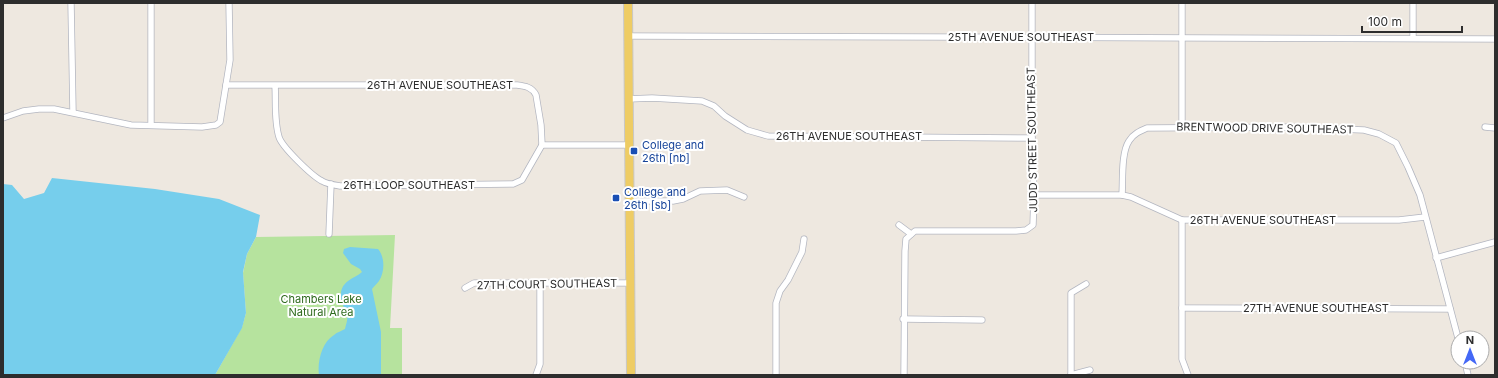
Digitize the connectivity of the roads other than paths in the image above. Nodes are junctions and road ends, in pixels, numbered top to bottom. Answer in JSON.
{"nodes":[{"id":1,"x":71,"y":3,"type":"edge"},
{"id":2,"x":151,"y":3,"type":"edge"},
{"id":3,"x":229,"y":3,"type":"edge"},
{"id":4,"x":628,"y":3,"type":"edge"},
{"id":5,"x":1032,"y":3,"type":"edge"},
{"id":6,"x":1182,"y":3,"type":"edge"},
{"id":7,"x":1413,"y":3,"type":"edge"},
{"id":8,"x":628,"y":36,"type":"junction"},
{"id":9,"x":1031,"y":37,"type":"junction"},
{"id":10,"x":1182,"y":38,"type":"junction"},
{"id":11,"x":1413,"y":38,"type":"junction"},
{"id":12,"x":1495,"y":39,"type":"edge"},
{"id":13,"x":226,"y":85,"type":"junction"},
{"id":14,"x":275,"y":85,"type":"junction"},
{"id":15,"x":628,"y":99,"type":"junction"},
{"id":16,"x":73,"y":112,"type":"junction"},
{"id":17,"x":3,"y":118,"type":"edge"},
{"id":18,"x":151,"y":125,"type":"junction"},
{"id":19,"x":1182,"y":127,"type":"junction"},
{"id":20,"x":1485,"y":127,"type":"dead end"},
{"id":21,"x":1495,"y":128,"type":"edge"},
{"id":22,"x":1032,"y":138,"type":"junction"},
{"id":23,"x":542,"y":145,"type":"junction"},
{"id":24,"x":629,"y":145,"type":"junction"},
{"id":25,"x":331,"y":184,"type":"junction"},
{"id":26,"x":1034,"y":195,"type":"junction"},
{"id":27,"x":1122,"y":195,"type":"junction"},
{"id":28,"x":744,"y":196,"type":"dead end"},
{"id":29,"x":629,"y":201,"type":"junction"},
{"id":30,"x":1425,"y":217,"type":"junction"},
{"id":31,"x":1182,"y":220,"type":"junction"},
{"id":32,"x":899,"y":225,"type":"dead end"},
{"id":33,"x":329,"y":234,"type":"dead end"},
{"id":34,"x":911,"y":234,"type":"junction"},
{"id":35,"x":804,"y":239,"type":"dead end"},
{"id":36,"x":1495,"y":242,"type":"edge"},
{"id":37,"x":1436,"y":258,"type":"junction"},
{"id":38,"x":540,"y":283,"type":"junction"},
{"id":39,"x":630,"y":283,"type":"junction"},
{"id":40,"x":1086,"y":284,"type":"dead end"},
{"id":41,"x":465,"y":288,"type":"dead end"},
{"id":42,"x":1182,"y":308,"type":"junction"},
{"id":43,"x":1450,"y":308,"type":"junction"},
{"id":44,"x":904,"y":320,"type":"junction"},
{"id":45,"x":982,"y":320,"type":"dead end"},
{"id":46,"x":1456,"y":330,"type":"edge"},
{"id":47,"x":1090,"y":370,"type":"dead end"},
{"id":48,"x":536,"y":375,"type":"edge"},
{"id":49,"x":631,"y":375,"type":"edge"},
{"id":50,"x":776,"y":375,"type":"edge"},
{"id":51,"x":904,"y":375,"type":"edge"},
{"id":52,"x":1071,"y":375,"type":"edge"},
{"id":53,"x":1188,"y":375,"type":"edge"}],
"edges":[{"from":1,"to":16,"type":"street"},
{"from":2,"to":18,"type":"street"},
{"from":3,"to":13,"type":"street"},
{"from":4,"to":8,"type":"main road"},
{"from":5,"to":9,"type":"street","name":"JUDD STREET SOUTHEAST"},
{"from":6,"to":10,"type":"street"},
{"from":7,"to":11,"type":"street"},
{"from":8,"to":9,"type":"street","name":"25TH AVENUE SOUTHEAST"},
{"from":8,"to":15,"type":"main road"},
{"from":9,"to":10,"type":"street","name":"25TH AVENUE SOUTHEAST"},
{"from":9,"to":22,"type":"street","name":"JUDD STREET SOUTHEAST"},
{"from":10,"to":11,"type":"street","name":"25TH AVENUE SOUTHEAST"},
{"from":10,"to":19,"type":"street"},
{"from":11,"to":12,"type":"street","name":"25TH AVENUE SOUTHEAST"},
{"from":13,"to":14,"type":"street","name":"26TH AVENUE SOUTHEAST"},
{"from":13,"to":18,"type":"street"},
{"from":14,"to":23,"type":"street","name":"26TH AVENUE SOUTHEAST"},
{"from":14,"to":25,"type":"street","name":"26TH LOOP SOUTHEAST"},
{"from":15,"to":22,"type":"street","name":"26TH AVENUE SOUTHEAST"},
{"from":15,"to":24,"type":"main road"},
{"from":16,"to":17,"type":"street"},
{"from":16,"to":18,"type":"street"},
{"from":19,"to":27,"type":"street","name":"BRENTWOOD DRIVE SOUTHEAST"},
{"from":19,"to":30,"type":"street","name":"BRENTWOOD DRIVE SOUTHEAST"},
{"from":20,"to":21,"type":"street"},
{"from":22,"to":26,"type":"street","name":"JUDD STREET SOUTHEAST"},
{"from":23,"to":24,"type":"street"},
{"from":23,"to":25,"type":"street","name":"26TH LOOP SOUTHEAST"},
{"from":24,"to":29,"type":"main road"},
{"from":25,"to":33,"type":"street"},
{"from":26,"to":27,"type":"street","name":"26TH AVENUE SOUTHEAST"},
{"from":26,"to":34,"type":"street","name":"JUDD STREET SOUTHEAST"},
{"from":27,"to":31,"type":"street","name":"26TH AVENUE SOUTHEAST"},
{"from":28,"to":29,"type":"street"},
{"from":29,"to":39,"type":"main road"},
{"from":30,"to":31,"type":"street","name":"26TH AVENUE SOUTHEAST"},
{"from":30,"to":37,"type":"street","name":"BRENTWOOD DRIVE SOUTHEAST"},
{"from":31,"to":42,"type":"street"},
{"from":32,"to":34,"type":"street"},
{"from":34,"to":44,"type":"street"},
{"from":35,"to":50,"type":"street"},
{"from":36,"to":37,"type":"street"},
{"from":37,"to":43,"type":"street","name":"BRENTWOOD DRIVE SOUTHEAST"},
{"from":38,"to":39,"type":"street","name":"27TH COURT SOUTHEAST"},
{"from":38,"to":41,"type":"street","name":"27TH COURT SOUTHEAST"},
{"from":38,"to":48,"type":"street"},
{"from":39,"to":49,"type":"main road"},
{"from":40,"to":52,"type":"street"},
{"from":42,"to":43,"type":"street","name":"27TH AVENUE SOUTHEAST"},
{"from":42,"to":53,"type":"street"},
{"from":43,"to":46,"type":"street","name":"BRENTWOOD DRIVE SOUTHEAST"},
{"from":44,"to":45,"type":"street"},
{"from":44,"to":51,"type":"street"},
{"from":47,"to":52,"type":"street"}]}
